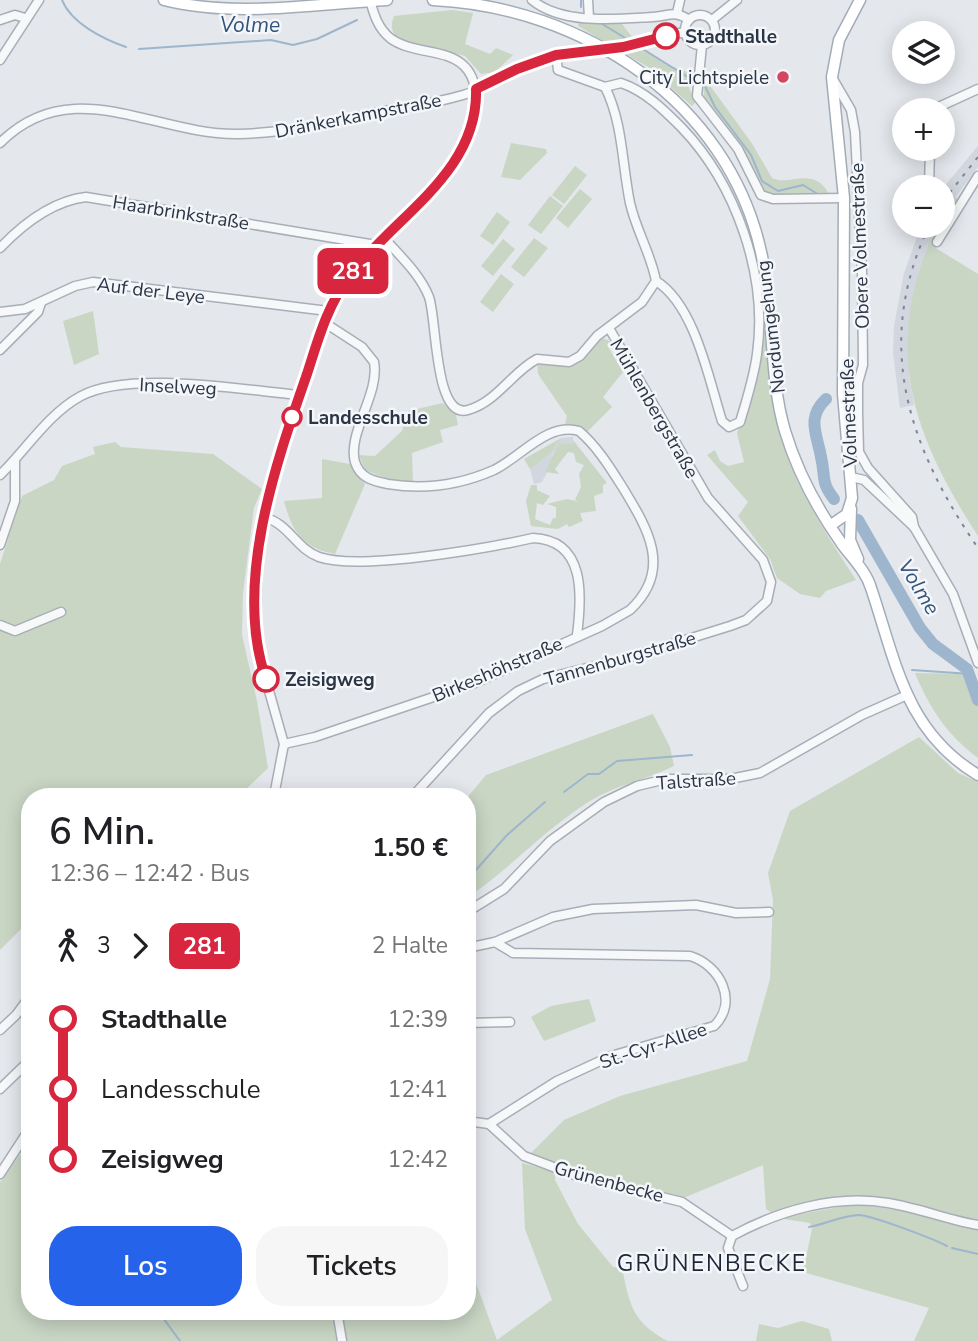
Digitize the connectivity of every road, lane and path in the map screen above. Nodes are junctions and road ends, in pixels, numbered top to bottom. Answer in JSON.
{"nodes":[{"id":1,"x":38,"y":0,"type":"edge"},
{"id":2,"x":164,"y":0,"type":"edge"},
{"id":3,"x":387,"y":0,"type":"edge"},
{"id":4,"x":433,"y":0,"type":"edge"},
{"id":5,"x":532,"y":0,"type":"edge"},
{"id":6,"x":589,"y":0,"type":"edge"},
{"id":7,"x":680,"y":0,"type":"edge"},
{"id":8,"x":737,"y":0,"type":"edge"},
{"id":9,"x":860,"y":0,"type":"edge"},
{"id":10,"x":370,"y":1,"type":"edge"},
{"id":11,"x":449,"y":1,"type":"edge"},
{"id":12,"x":195,"y":3,"type":"edge"},
{"id":13,"x":677,"y":13,"type":"junction"},
{"id":14,"x":25,"y":18,"type":"junction"},
{"id":15,"x":583,"y":19,"type":"junction"},
{"id":16,"x":0,"y":20,"type":"edge"},
{"id":17,"x":689,"y":20,"type":"junction"},
{"id":18,"x":712,"y":20,"type":"junction"},
{"id":19,"x":685,"y":32,"type":"junction"},
{"id":20,"x":702,"y":45,"type":"junction"},
{"id":21,"x":560,"y":54,"type":"junction"},
{"id":22,"x":0,"y":60,"type":"edge"},
{"id":23,"x":832,"y":77,"type":"junction"},
{"id":24,"x":605,"y":87,"type":"junction"},
{"id":25,"x":476,"y":89,"type":"junction"},
{"id":26,"x":978,"y":89,"type":"edge"},
{"id":27,"x":955,"y":100,"type":"edge"},
{"id":28,"x":0,"y":143,"type":"edge"},
{"id":29,"x":978,"y":176,"type":"edge"},
{"id":30,"x":844,"y":198,"type":"junction"},
{"id":31,"x":384,"y":238,"type":"junction"},
{"id":32,"x":937,"y":243,"type":"dead end"},
{"id":33,"x":376,"y":245,"type":"junction"},
{"id":34,"x":0,"y":248,"type":"edge"},
{"id":35,"x":656,"y":281,"type":"junction"},
{"id":36,"x":41,"y":303,"type":"junction"},
{"id":37,"x":328,"y":311,"type":"junction"},
{"id":38,"x":0,"y":312,"type":"edge"},
{"id":39,"x":325,"y":323,"type":"junction"},
{"id":40,"x":609,"y":328,"type":"junction"},
{"id":41,"x":0,"y":350,"type":"edge"},
{"id":42,"x":299,"y":395,"type":"junction"},
{"id":43,"x":15,"y":460,"type":"junction"},
{"id":44,"x":2,"y":473,"type":"edge"},
{"id":45,"x":851,"y":477,"type":"junction"},
{"id":46,"x":851,"y":507,"type":"junction"},
{"id":47,"x":263,"y":517,"type":"junction"},
{"id":48,"x":831,"y":525,"type":"junction"},
{"id":49,"x":914,"y":527,"type":"junction"},
{"id":50,"x":0,"y":545,"type":"edge"},
{"id":51,"x":865,"y":575,"type":"junction"},
{"id":52,"x":770,"y":589,"type":"joint"},
{"id":53,"x":61,"y":612,"type":"dead end"},
{"id":54,"x":0,"y":625,"type":"edge"},
{"id":55,"x":966,"y":626,"type":"junction"},
{"id":56,"x":577,"y":635,"type":"junction"},
{"id":57,"x":978,"y":637,"type":"edge"},
{"id":58,"x":978,"y":663,"type":"edge"},
{"id":59,"x":907,"y":695,"type":"junction"},
{"id":60,"x":284,"y":744,"type":"junction"},
{"id":61,"x":978,"y":775,"type":"edge"},
{"id":62,"x":276,"y":788,"type":"edge"},
{"id":63,"x":420,"y":788,"type":"edge"},
{"id":64,"x":476,"y":906,"type":"edge"},
{"id":65,"x":769,"y":912,"type":"dead end"},
{"id":66,"x":495,"y":943,"type":"junction"},
{"id":67,"x":476,"y":946,"type":"edge"},
{"id":68,"x":21,"y":1009,"type":"edge"},
{"id":69,"x":510,"y":1022,"type":"dead end"},
{"id":70,"x":476,"y":1023,"type":"edge"},
{"id":71,"x":0,"y":1030,"type":"edge"},
{"id":72,"x":21,"y":1069,"type":"edge"},
{"id":73,"x":0,"y":1089,"type":"edge"},
{"id":74,"x":476,"y":1122,"type":"edge"},
{"id":75,"x":489,"y":1124,"type":"junction"},
{"id":76,"x":21,"y":1142,"type":"edge"},
{"id":77,"x":0,"y":1174,"type":"edge"},
{"id":78,"x":978,"y":1224,"type":"edge"},
{"id":79,"x":732,"y":1236,"type":"junction"},
{"id":80,"x":743,"y":1286,"type":"dead end"},
{"id":81,"x":338,"y":1320,"type":"edge"},
{"id":82,"x":342,"y":1341,"type":"edge"}],
"edges":[{"from":1,"to":14,"type":"street"},
{"from":2,"to":12,"type":"main road"},
{"from":3,"to":10,"type":"main road"},
{"from":4,"to":11,"type":"main road","name":"Nordumgehung"},
{"from":5,"to":15,"type":"street"},
{"from":6,"to":15,"type":"street"},
{"from":7,"to":13,"type":"street"},
{"from":8,"to":18,"type":"street"},
{"from":9,"to":23,"type":"main road","name":"Volmestraße"},
{"from":10,"to":12,"type":"main road"},
{"from":10,"to":25,"type":"street"},
{"from":11,"to":48,"type":"main road","name":"Nordumgehung"},
{"from":13,"to":15,"type":"street"},
{"from":13,"to":17,"type":"street"},
{"from":14,"to":16,"type":"street"},
{"from":14,"to":22,"type":"street"},
{"from":17,"to":18,"type":"street"},
{"from":17,"to":19,"type":"street"},
{"from":18,"to":20,"type":"street"},
{"from":19,"to":20,"type":"street"},
{"from":19,"to":21,"type":"street","bridge":true},
{"from":20,"to":30,"type":"street"},
{"from":21,"to":24,"type":"street"},
{"from":21,"to":25,"type":"street"},
{"from":23,"to":30,"type":"main road","name":"Volmestraße"},
{"from":23,"to":49,"type":"street","name":"Obere Volmestraße"},
{"from":24,"to":35,"type":"street"},
{"from":24,"to":35,"type":"street"},
{"from":25,"to":28,"type":"street","name":"Dränkerkampstraße"},
{"from":25,"to":31,"type":"street"},
{"from":26,"to":27,"type":"street"},
{"from":29,"to":32,"type":"street"},
{"from":30,"to":45,"type":"main road","name":"Volmestraße"},
{"from":31,"to":33,"type":"street"},
{"from":31,"to":40,"type":"street","name":"Mühlenbergstraße"},
{"from":33,"to":34,"type":"street","name":"Haarbrinkstraße"},
{"from":33,"to":37,"type":"street"},
{"from":35,"to":40,"type":"street"},
{"from":36,"to":37,"type":"street","name":"Auf der Leye"},
{"from":36,"to":38,"type":"street"},
{"from":36,"to":41,"type":"street","name":"Auf der Leye"},
{"from":37,"to":39,"type":"street"},
{"from":39,"to":42,"type":"street"},
{"from":39,"to":56,"type":"street"},
{"from":40,"to":52,"type":"street","name":"Mühlenbergstraße"},
{"from":42,"to":43,"type":"street","name":"Inselweg"},
{"from":42,"to":47,"type":"street"},
{"from":43,"to":44,"type":"street","name":"Inselweg"},
{"from":43,"to":50,"type":"street"},
{"from":45,"to":46,"type":"main road","name":"Volmestraße"},
{"from":45,"to":49,"type":"street"},
{"from":46,"to":48,"type":"main road"},
{"from":46,"to":51,"type":"main road","name":"Volmestraße"},
{"from":47,"to":56,"type":"street","name":"Birkeshöhstraße"},
{"from":47,"to":60,"type":"street"},
{"from":48,"to":51,"type":"main road"},
{"from":49,"to":55,"type":"street"},
{"from":51,"to":59,"type":"main road"},
{"from":52,"to":63,"type":"street","name":"Tannenburgstraße"},
{"from":53,"to":54,"type":"street"},
{"from":55,"to":57,"type":"street"},
{"from":55,"to":58,"type":"street"},
{"from":56,"to":60,"type":"street","name":"Birkeshöhstraße"},
{"from":59,"to":61,"type":"main road"},
{"from":59,"to":64,"type":"street","name":"Talstraße"},
{"from":60,"to":62,"type":"street"},
{"from":65,"to":66,"type":"street"},
{"from":66,"to":67,"type":"street"},
{"from":66,"to":75,"type":"street","name":"St.-Cyr-Allee"},
{"from":68,"to":71,"type":"street"},
{"from":69,"to":70,"type":"street"},
{"from":72,"to":73,"type":"street"},
{"from":74,"to":75,"type":"street"},
{"from":75,"to":79,"type":"street","name":"Grünenbecke"},
{"from":76,"to":77,"type":"street"},
{"from":78,"to":79,"type":"street"},
{"from":79,"to":80,"type":"street"},
{"from":81,"to":82,"type":"street"}]}
